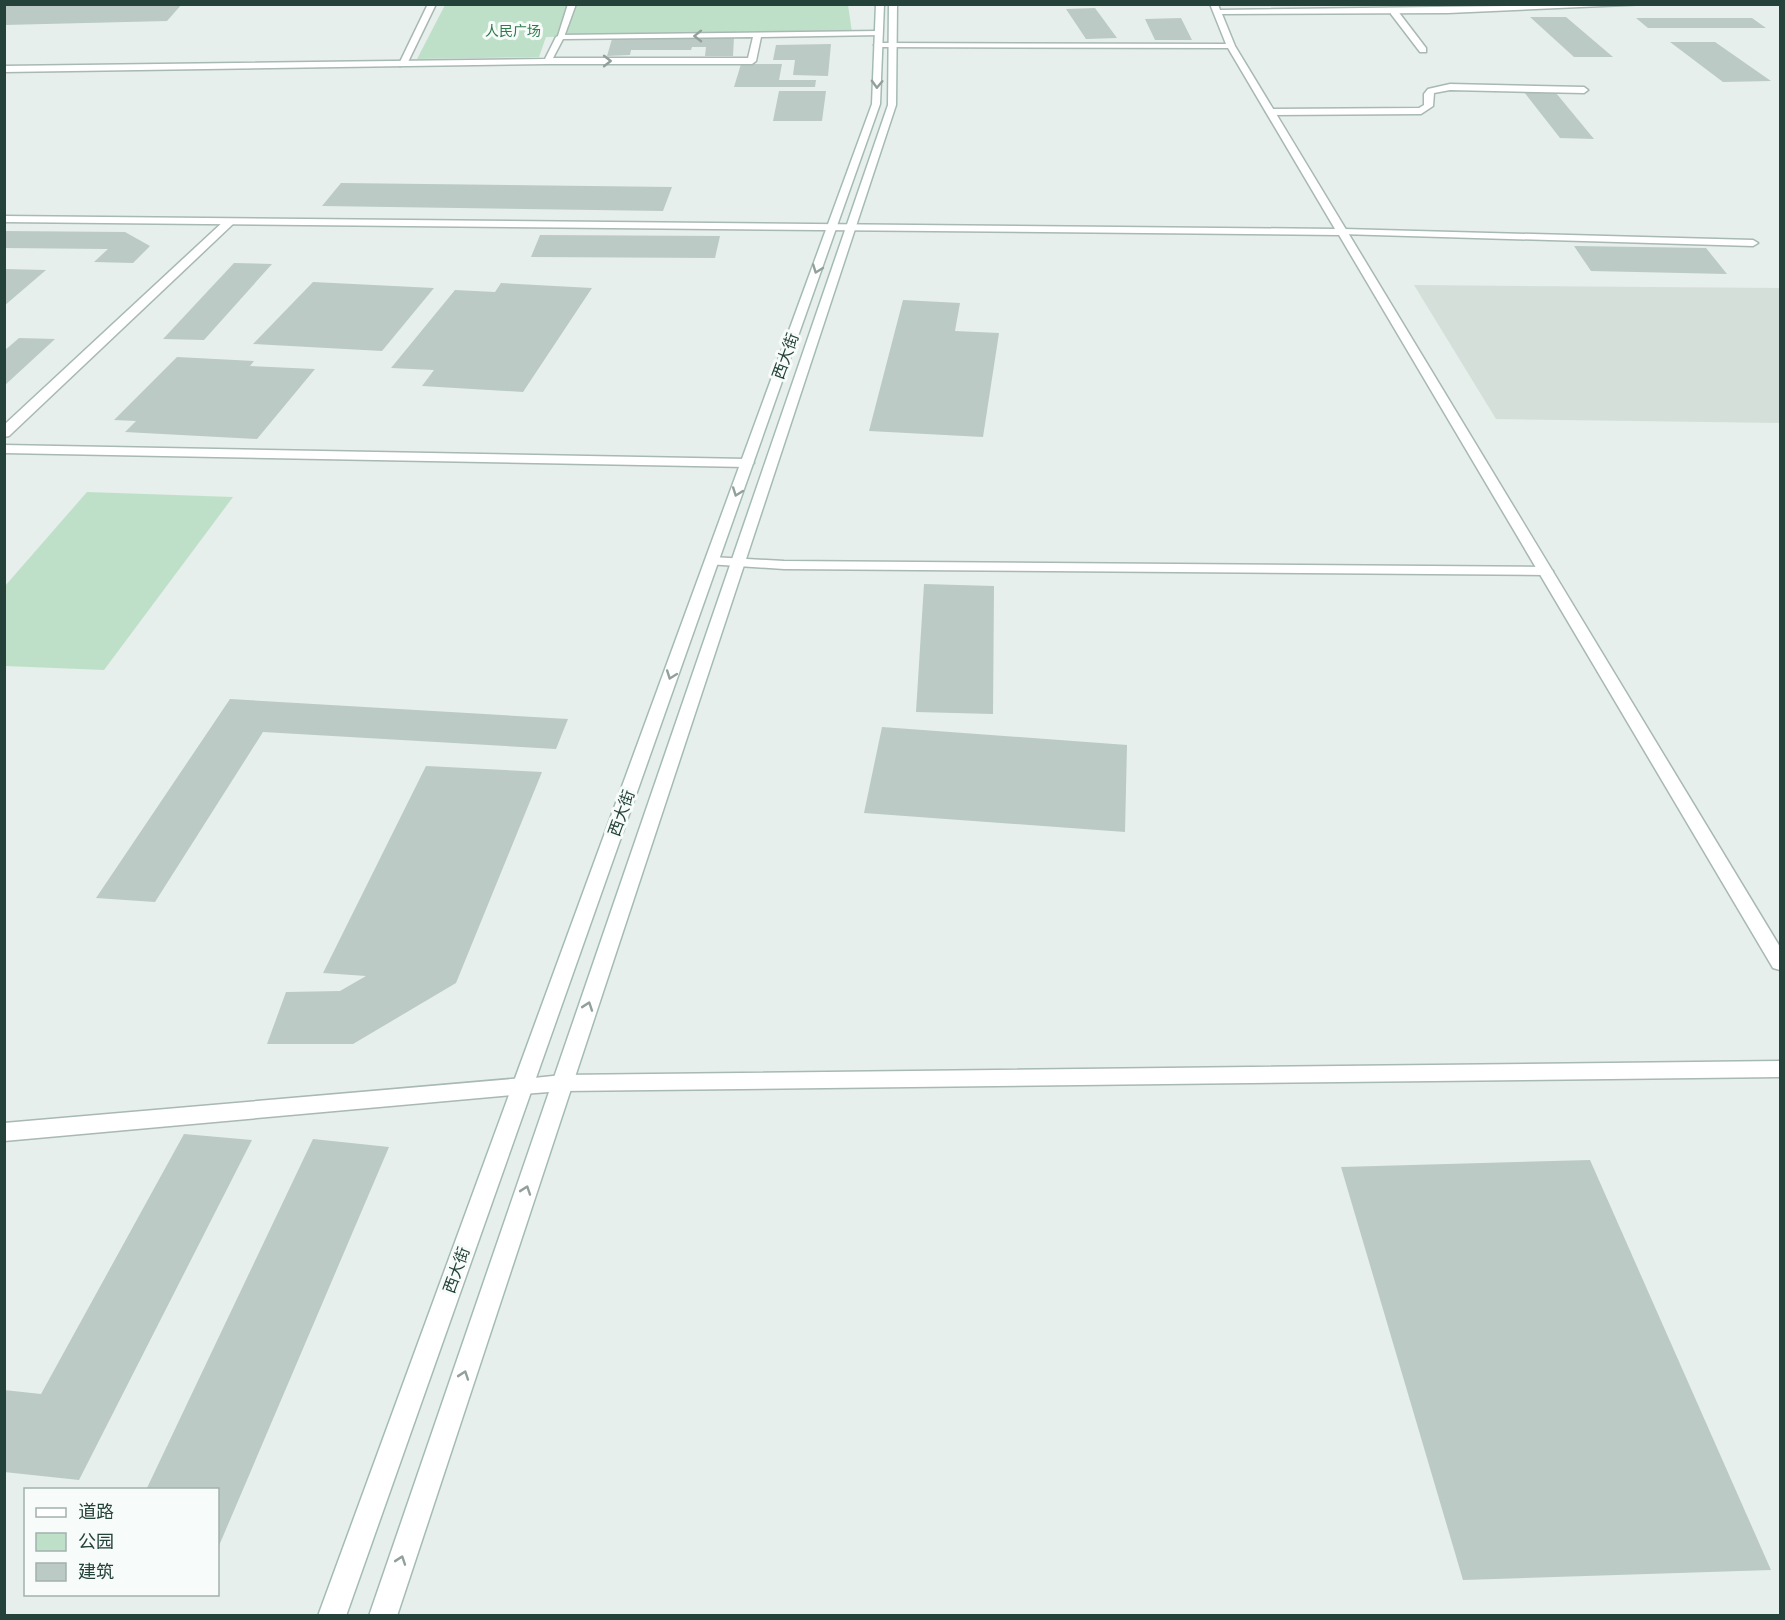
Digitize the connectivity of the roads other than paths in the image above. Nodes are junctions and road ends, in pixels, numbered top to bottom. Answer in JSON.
{"nodes":[{"id":1,"x":432,"y":4,"type":"edge"},
{"id":2,"x":572,"y":4,"type":"edge"},
{"id":3,"x":880,"y":4,"type":"edge"},
{"id":4,"x":893,"y":4,"type":"edge"},
{"id":5,"x":1645,"y":4,"type":"edge"},
{"id":6,"x":1216,"y":8,"type":"edge"},
{"id":7,"x":1394,"y":12,"type":"junction"},
{"id":8,"x":757,"y":35,"type":"junction"},
{"id":9,"x":560,"y":37,"type":"junction"},
{"id":10,"x":883,"y":41,"type":"junction"},
{"id":11,"x":1231,"y":46,"type":"junction"},
{"id":12,"x":1423,"y":50,"type":"dead end"},
{"id":13,"x":548,"y":61,"type":"junction"},
{"id":14,"x":404,"y":64,"type":"junction"},
{"id":15,"x":4,"y":69,"type":"edge"},
{"id":16,"x":1584,"y":90,"type":"dead end"},
{"id":17,"x":1271,"y":112,"type":"junction"},
{"id":18,"x":4,"y":219,"type":"edge"},
{"id":19,"x":229,"y":222,"type":"junction"},
{"id":20,"x":831,"y":228,"type":"junction"},
{"id":21,"x":850,"y":228,"type":"junction"},
{"id":22,"x":1344,"y":232,"type":"junction"},
{"id":23,"x":1753,"y":243,"type":"dead end"},
{"id":24,"x":4,"y":433,"type":"edge"},
{"id":25,"x":4,"y":449,"type":"edge"},
{"id":26,"x":747,"y":463,"type":"junction"},
{"id":27,"x":712,"y":561,"type":"junction"},
{"id":28,"x":737,"y":562,"type":"junction"},
{"id":29,"x":1546,"y":571,"type":"junction"},
{"id":30,"x":1780,"y":963,"type":"edge"},
{"id":31,"x":1780,"y":1069,"type":"edge"},
{"id":32,"x":562,"y":1083,"type":"junction"},
{"id":33,"x":523,"y":1086,"type":"junction"},
{"id":34,"x":4,"y":1132,"type":"edge"},
{"id":35,"x":332,"y":1616,"type":"edge"},
{"id":36,"x":383,"y":1616,"type":"edge"}],
"edges":[{"from":1,"to":14,"type":"street"},
{"from":2,"to":9,"type":"street"},
{"from":3,"to":10,"type":"street","name":"西大街"},
{"from":4,"to":10,"type":"street","name":"西大街"},
{"from":5,"to":7,"type":"street"},
{"from":6,"to":7,"type":"street"},
{"from":6,"to":11,"type":"street"},
{"from":7,"to":12,"type":"street"},
{"from":8,"to":9,"type":"street","one_way":true},
{"from":8,"to":10,"type":"street"},
{"from":13,"to":8,"type":"street","one_way":true},
{"from":9,"to":13,"type":"street"},
{"from":10,"to":11,"type":"street"},
{"from":10,"to":20,"type":"street","name":"西大街","one_way":true},
{"from":10,"to":21,"type":"street","name":"西大街"},
{"from":11,"to":17,"type":"street"},
{"from":13,"to":14,"type":"street"},
{"from":14,"to":15,"type":"street"},
{"from":16,"to":17,"type":"street"},
{"from":17,"to":22,"type":"street"},
{"from":18,"to":19,"type":"street"},
{"from":19,"to":20,"type":"street"},
{"from":19,"to":24,"type":"street"},
{"from":20,"to":21,"type":"street"},
{"from":20,"to":26,"type":"street","name":"西大街","one_way":true},
{"from":21,"to":22,"type":"street"},
{"from":21,"to":28,"type":"street","name":"西大街"},
{"from":22,"to":23,"type":"street"},
{"from":22,"to":29,"type":"street"},
{"from":25,"to":26,"type":"street"},
{"from":26,"to":27,"type":"street","name":"西大街","one_way":true},
{"from":27,"to":28,"type":"street"},
{"from":27,"to":33,"type":"street","name":"西大街","one_way":true},
{"from":28,"to":29,"type":"street"},
{"from":32,"to":28,"type":"street","name":"西大街","one_way":true},
{"from":29,"to":30,"type":"street"},
{"from":31,"to":32,"type":"street"},
{"from":32,"to":33,"type":"street"},
{"from":36,"to":32,"type":"street","name":"西大街","one_way":true},
{"from":33,"to":34,"type":"street"},
{"from":33,"to":35,"type":"street","name":"西大街"}]}
